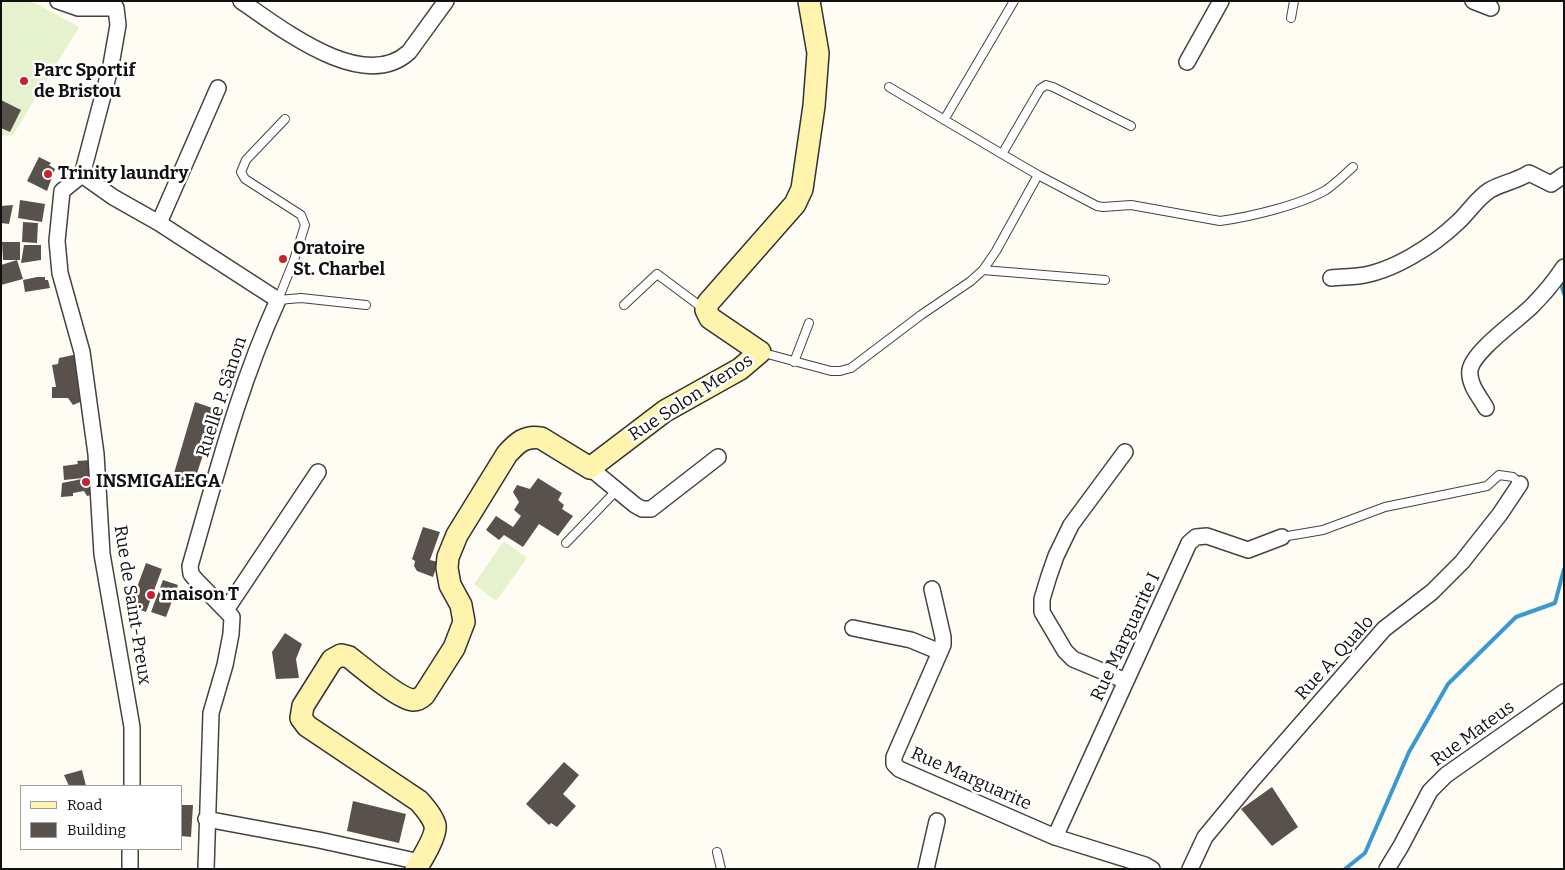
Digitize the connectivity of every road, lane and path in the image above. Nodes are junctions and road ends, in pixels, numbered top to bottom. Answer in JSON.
{"nodes":[{"id":1,"x":58,"y":1,"type":"edge"},
{"id":2,"x":241,"y":1,"type":"edge"},
{"id":3,"x":446,"y":1,"type":"edge"},
{"id":4,"x":809,"y":1,"type":"edge"},
{"id":5,"x":1014,"y":1,"type":"edge"},
{"id":6,"x":1221,"y":1,"type":"edge"},
{"id":7,"x":1294,"y":1,"type":"edge"},
{"id":8,"x":1473,"y":1,"type":"edge"},
{"id":9,"x":114,"y":5,"type":"edge"},
{"id":10,"x":1491,"y":8,"type":"dead end"},
{"id":11,"x":1290,"y":18,"type":"dead end"},
{"id":12,"x":1187,"y":62,"type":"dead end"},
{"id":13,"x":889,"y":87,"type":"dead end"},
{"id":14,"x":218,"y":88,"type":"dead end"},
{"id":15,"x":285,"y":119,"type":"dead end"},
{"id":16,"x":944,"y":120,"type":"junction"},
{"id":17,"x":1131,"y":126,"type":"dead end"},
{"id":18,"x":1002,"y":154,"type":"junction"},
{"id":19,"x":1353,"y":167,"type":"dead end"},
{"id":20,"x":82,"y":175,"type":"junction"},
{"id":21,"x":1038,"y":175,"type":"junction"},
{"id":22,"x":1564,"y":175,"type":"edge"},
{"id":23,"x":159,"y":224,"type":"junction"},
{"id":24,"x":1564,"y":267,"type":"edge"},
{"id":25,"x":983,"y":270,"type":"junction"},
{"id":26,"x":1331,"y":278,"type":"dead end"},
{"id":27,"x":1105,"y":280,"type":"dead end"},
{"id":28,"x":278,"y":300,"type":"junction"},
{"id":29,"x":366,"y":305,"type":"dead end"},
{"id":30,"x":624,"y":305,"type":"dead end"},
{"id":31,"x":706,"y":310,"type":"junction"},
{"id":32,"x":809,"y":323,"type":"dead end"},
{"id":33,"x":760,"y":352,"type":"junction"},
{"id":34,"x":794,"y":362,"type":"junction"},
{"id":35,"x":1486,"y":408,"type":"dead end"},
{"id":36,"x":1125,"y":452,"type":"dead end"},
{"id":37,"x":718,"y":457,"type":"dead end"},
{"id":38,"x":590,"y":468,"type":"junction"},
{"id":39,"x":318,"y":472,"type":"dead end"},
{"id":40,"x":1520,"y":484,"type":"joint"},
{"id":41,"x":617,"y":490,"type":"junction"},
{"id":42,"x":1282,"y":537,"type":"joint"},
{"id":43,"x":566,"y":543,"type":"dead end"},
{"id":44,"x":932,"y":589,"type":"dead end"},
{"id":45,"x":226,"y":610,"type":"junction"},
{"id":46,"x":853,"y":628,"type":"dead end"},
{"id":47,"x":940,"y":652,"type":"junction"},
{"id":48,"x":1126,"y":682,"type":"junction"},
{"id":49,"x":1564,"y":692,"type":"edge"},
{"id":50,"x":132,"y":785,"type":"edge"},
{"id":51,"x":206,"y":819,"type":"junction"},
{"id":52,"x":938,"y":821,"type":"dead end"},
{"id":53,"x":1055,"y":837,"type":"junction"},
{"id":54,"x":130,"y":850,"type":"edge"},
{"id":55,"x":718,"y":852,"type":"dead end"},
{"id":56,"x":418,"y":865,"type":"edge"},
{"id":57,"x":130,"y":869,"type":"edge"},
{"id":58,"x":206,"y":869,"type":"edge"},
{"id":59,"x":721,"y":869,"type":"edge"},
{"id":60,"x":926,"y":869,"type":"edge"},
{"id":61,"x":1152,"y":869,"type":"edge"},
{"id":62,"x":1190,"y":869,"type":"edge"},
{"id":63,"x":1387,"y":869,"type":"edge"}],
"edges":[{"from":1,"to":9,"type":"street"},
{"from":2,"to":3,"type":"street"},
{"from":4,"to":31,"type":"street"},
{"from":5,"to":16,"type":"lane"},
{"from":6,"to":12,"type":"street"},
{"from":7,"to":11,"type":"lane"},
{"from":8,"to":10,"type":"street"},
{"from":9,"to":20,"type":"street"},
{"from":13,"to":16,"type":"lane"},
{"from":14,"to":23,"type":"street"},
{"from":15,"to":28,"type":"lane"},
{"from":16,"to":18,"type":"lane"},
{"from":17,"to":18,"type":"lane"},
{"from":18,"to":21,"type":"lane"},
{"from":19,"to":21,"type":"lane"},
{"from":20,"to":23,"type":"street"},
{"from":20,"to":50,"type":"street","name":"Rue de Saint-Preux"},
{"from":21,"to":25,"type":"lane"},
{"from":22,"to":26,"type":"street"},
{"from":23,"to":28,"type":"street"},
{"from":24,"to":35,"type":"street"},
{"from":25,"to":27,"type":"lane"},
{"from":25,"to":34,"type":"lane"},
{"from":28,"to":29,"type":"lane"},
{"from":28,"to":45,"type":"street","name":"Ruelle P. Sânon"},
{"from":30,"to":31,"type":"lane"},
{"from":31,"to":33,"type":"street","name":"Rue Solon Menos"},
{"from":32,"to":34,"type":"lane"},
{"from":33,"to":34,"type":"lane"},
{"from":33,"to":38,"type":"street","name":"Rue Solon Menos"},
{"from":36,"to":48,"type":"street"},
{"from":37,"to":41,"type":"street"},
{"from":38,"to":41,"type":"street"},
{"from":38,"to":56,"type":"street"},
{"from":39,"to":45,"type":"street"},
{"from":40,"to":42,"type":"lane"},
{"from":40,"to":62,"type":"street","name":"Rue A. Qualo"},
{"from":41,"to":43,"type":"lane"},
{"from":42,"to":48,"type":"street","name":"Rue Marguarite I"},
{"from":44,"to":47,"type":"street","name":"Rue Marguarite"},
{"from":45,"to":51,"type":"street"},
{"from":46,"to":47,"type":"street"},
{"from":47,"to":53,"type":"street","name":"Rue Marguarite"},
{"from":48,"to":53,"type":"street","name":"Rue Marguarite I"},
{"from":49,"to":63,"type":"street","name":"Rue Mateus"},
{"from":51,"to":56,"type":"street"},
{"from":51,"to":58,"type":"street"},
{"from":52,"to":60,"type":"street"},
{"from":53,"to":61,"type":"street","name":"Rue Marguarite"},
{"from":54,"to":57,"type":"street"},
{"from":55,"to":59,"type":"lane"}]}
